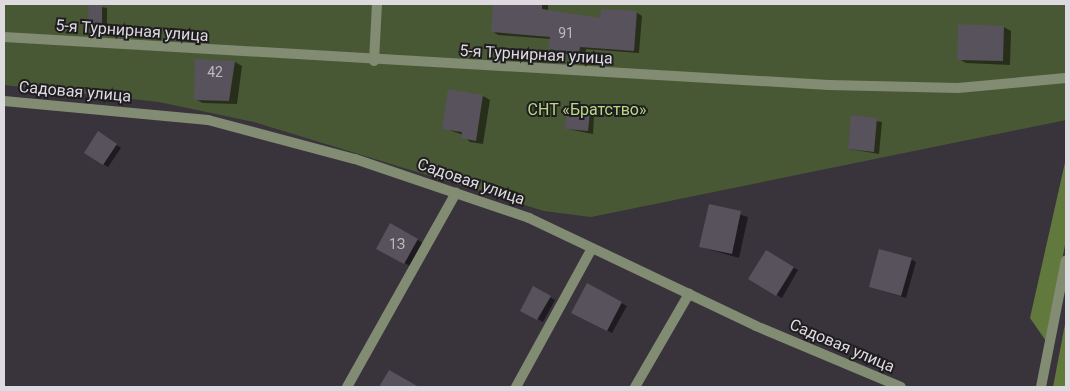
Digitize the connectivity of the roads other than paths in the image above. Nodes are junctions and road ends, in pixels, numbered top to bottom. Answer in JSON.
{"nodes":[{"id":1,"x":377,"y":4,"type":"edge"},
{"id":2,"x":4,"y":37,"type":"edge"},
{"id":3,"x":374,"y":61,"type":"junction"},
{"id":4,"x":1066,"y":78,"type":"edge"},
{"id":5,"x":4,"y":101,"type":"edge"},
{"id":6,"x":456,"y":193,"type":"junction"},
{"id":7,"x":592,"y":248,"type":"junction"},
{"id":8,"x":1066,"y":260,"type":"edge"},
{"id":9,"x":689,"y":294,"type":"junction"},
{"id":10,"x":347,"y":387,"type":"edge"},
{"id":11,"x":516,"y":387,"type":"edge"},
{"id":12,"x":635,"y":387,"type":"edge"},
{"id":13,"x":901,"y":387,"type":"edge"},
{"id":14,"x":1041,"y":387,"type":"edge"}],
"edges":[{"from":1,"to":3,"type":"street"},
{"from":2,"to":3,"type":"street","name":"5-я Турнирная улица"},
{"from":3,"to":4,"type":"street","name":"5-я Турнирная улица"},
{"from":5,"to":6,"type":"street","name":"Садовая улица"},
{"from":6,"to":7,"type":"street","name":"Садовая улица"},
{"from":6,"to":10,"type":"street"},
{"from":7,"to":9,"type":"street","name":"Садовая улица"},
{"from":7,"to":11,"type":"street"},
{"from":8,"to":14,"type":"street"},
{"from":9,"to":12,"type":"street"},
{"from":9,"to":13,"type":"street","name":"Садовая улица"}]}
